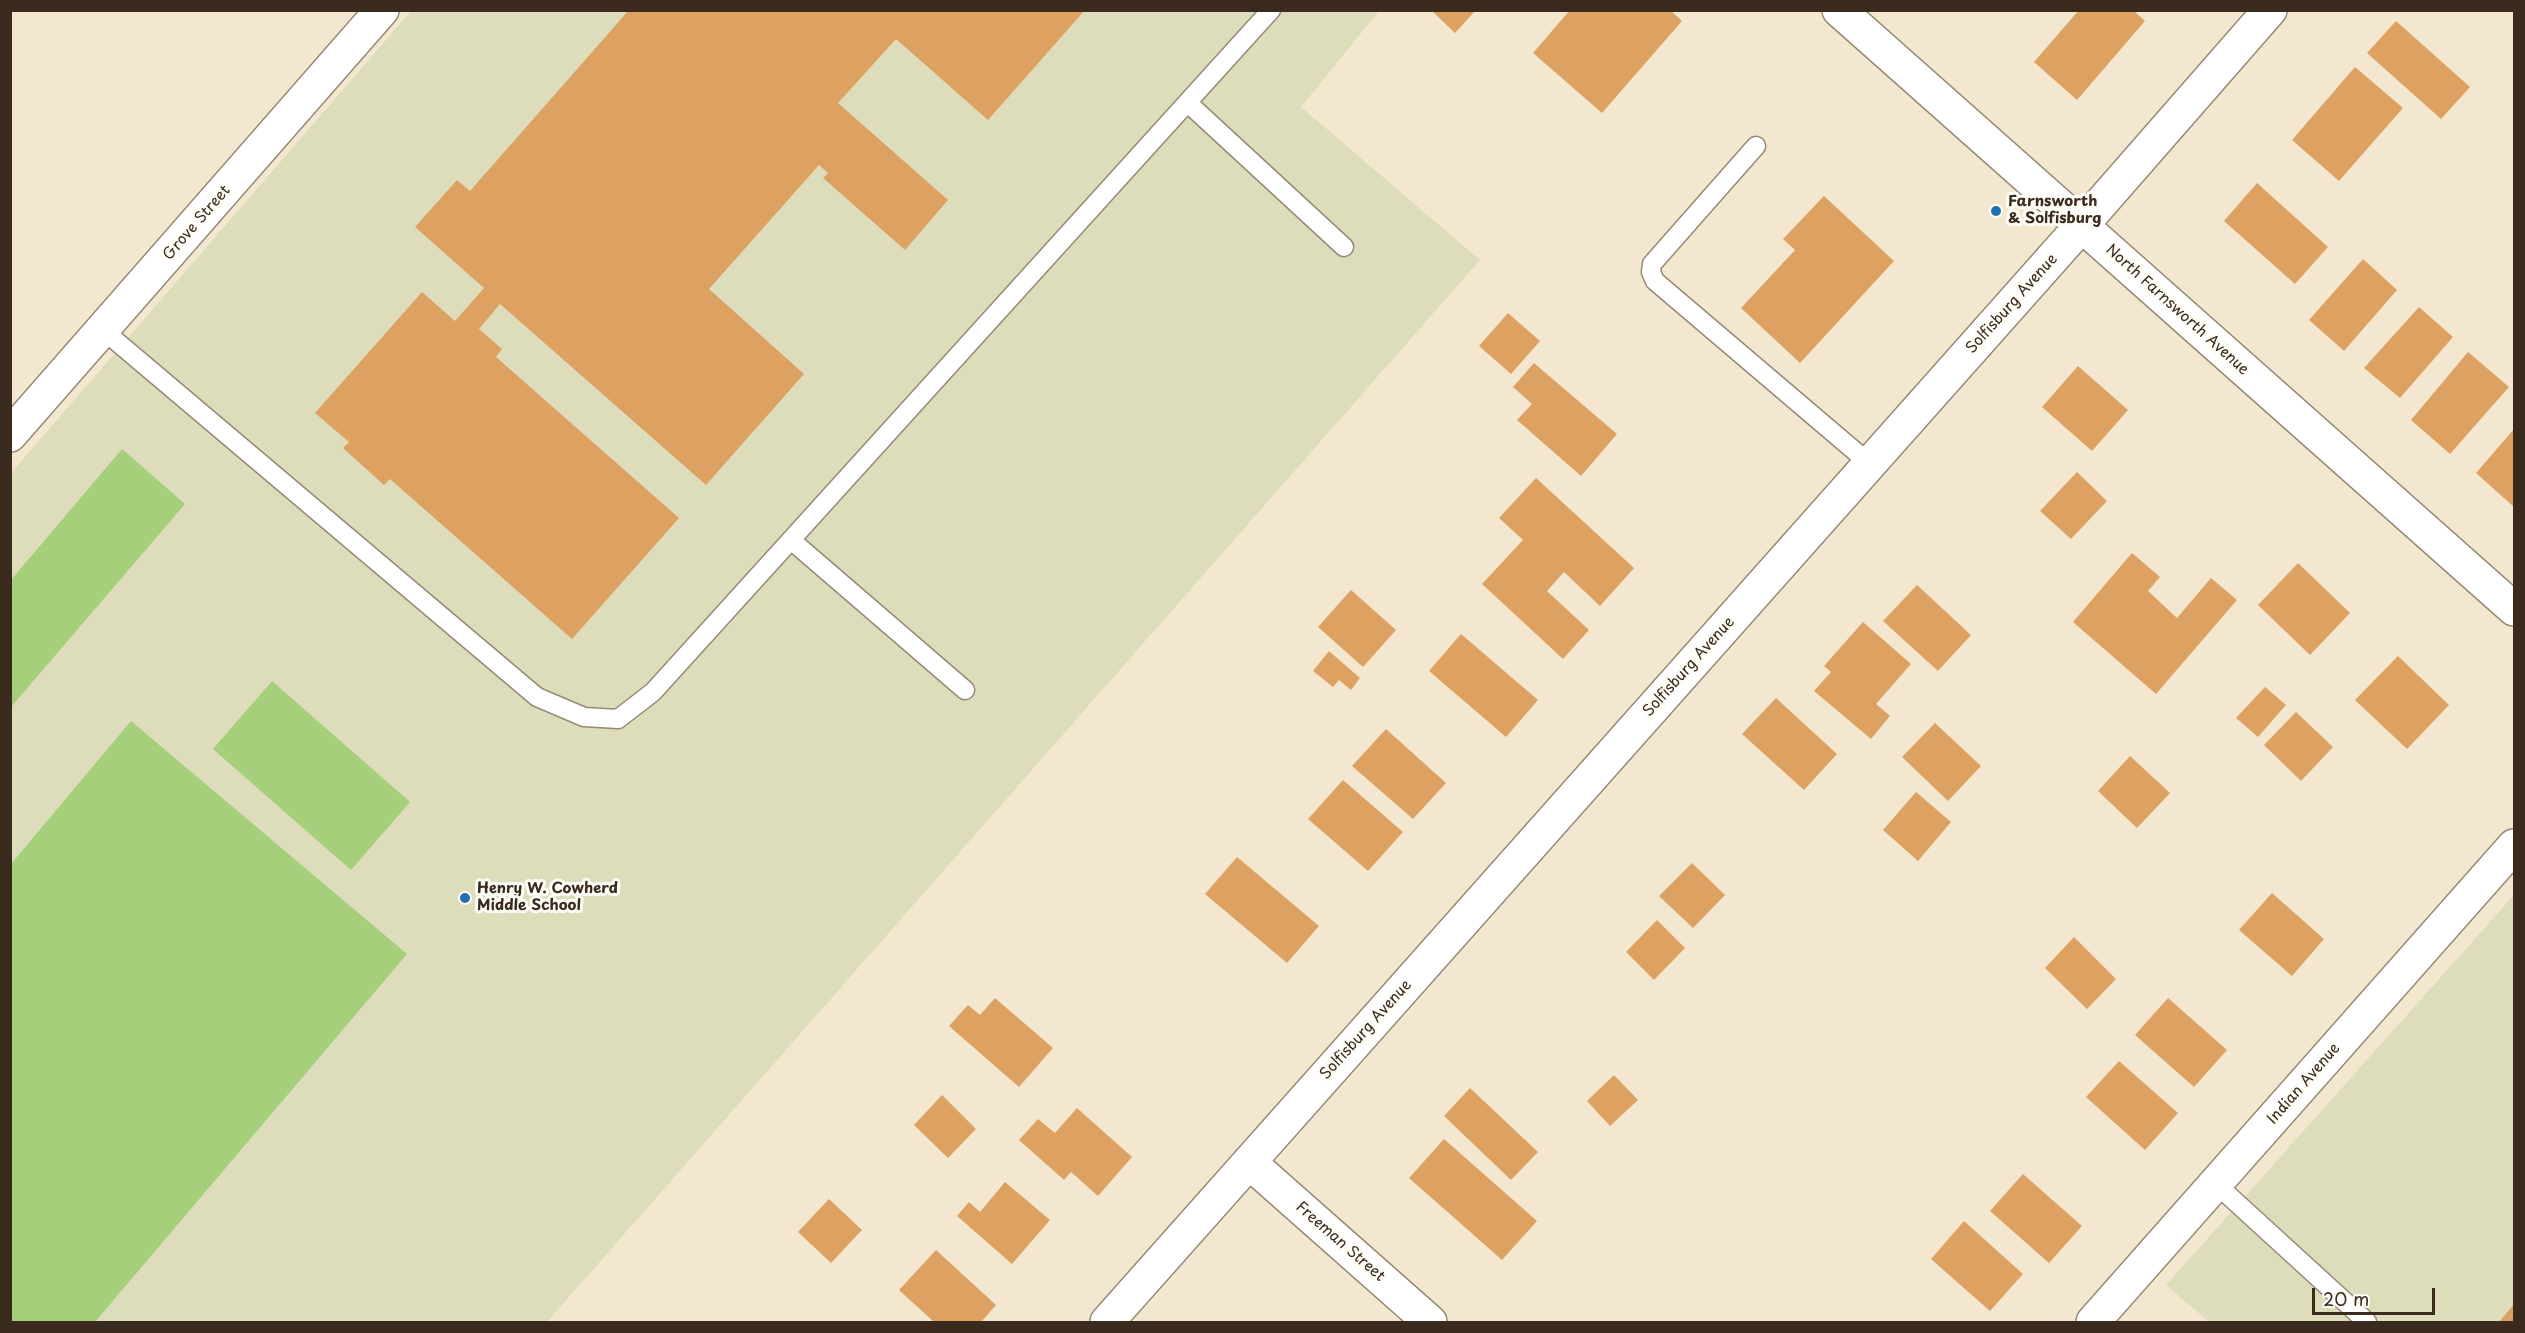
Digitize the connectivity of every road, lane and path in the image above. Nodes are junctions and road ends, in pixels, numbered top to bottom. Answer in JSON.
{"nodes":[{"id":1,"x":382,"y":10,"type":"edge"},
{"id":2,"x":1271,"y":10,"type":"edge"},
{"id":3,"x":1839,"y":10,"type":"edge"},
{"id":4,"x":2270,"y":10,"type":"edge"},
{"id":5,"x":1188,"y":103,"type":"junction"},
{"id":6,"x":1756,"y":146,"type":"dead end"},
{"id":7,"x":2082,"y":225,"type":"junction"},
{"id":8,"x":1344,"y":247,"type":"dead end"},
{"id":9,"x":103,"y":330,"type":"junction"},
{"id":10,"x":10,"y":435,"type":"edge"},
{"id":11,"x":1870,"y":464,"type":"junction"},
{"id":12,"x":791,"y":540,"type":"junction"},
{"id":13,"x":2514,"y":609,"type":"edge"},
{"id":14,"x":965,"y":690,"type":"dead end"},
{"id":15,"x":2514,"y":846,"type":"edge"},
{"id":16,"x":1249,"y":1162,"type":"junction"},
{"id":17,"x":2216,"y":1184,"type":"junction"},
{"id":18,"x":1107,"y":1323,"type":"edge"},
{"id":19,"x":1430,"y":1323,"type":"edge"},
{"id":20,"x":2093,"y":1323,"type":"edge"},
{"id":21,"x":2367,"y":1323,"type":"edge"}],
"edges":[{"from":1,"to":9,"type":"street","name":"Grove Street"},
{"from":2,"to":5,"type":"lane"},
{"from":3,"to":7,"type":"street","name":"North Farnsworth Avenue"},
{"from":4,"to":7,"type":"street","name":"Solfisburg Avenue"},
{"from":5,"to":8,"type":"lane"},
{"from":5,"to":12,"type":"lane"},
{"from":6,"to":11,"type":"lane"},
{"from":7,"to":11,"type":"street","name":"Solfisburg Avenue"},
{"from":7,"to":13,"type":"street","name":"North Farnsworth Avenue"},
{"from":9,"to":10,"type":"street","name":"Grove Street"},
{"from":9,"to":12,"type":"lane"},
{"from":11,"to":16,"type":"street","name":"Solfisburg Avenue"},
{"from":12,"to":14,"type":"lane"},
{"from":15,"to":17,"type":"street","name":"Indian Avenue"},
{"from":16,"to":18,"type":"street","name":"Solfisburg Avenue"},
{"from":16,"to":19,"type":"street","name":"Freeman Street"},
{"from":17,"to":20,"type":"street","name":"Indian Avenue"},
{"from":17,"to":21,"type":"lane"}]}
